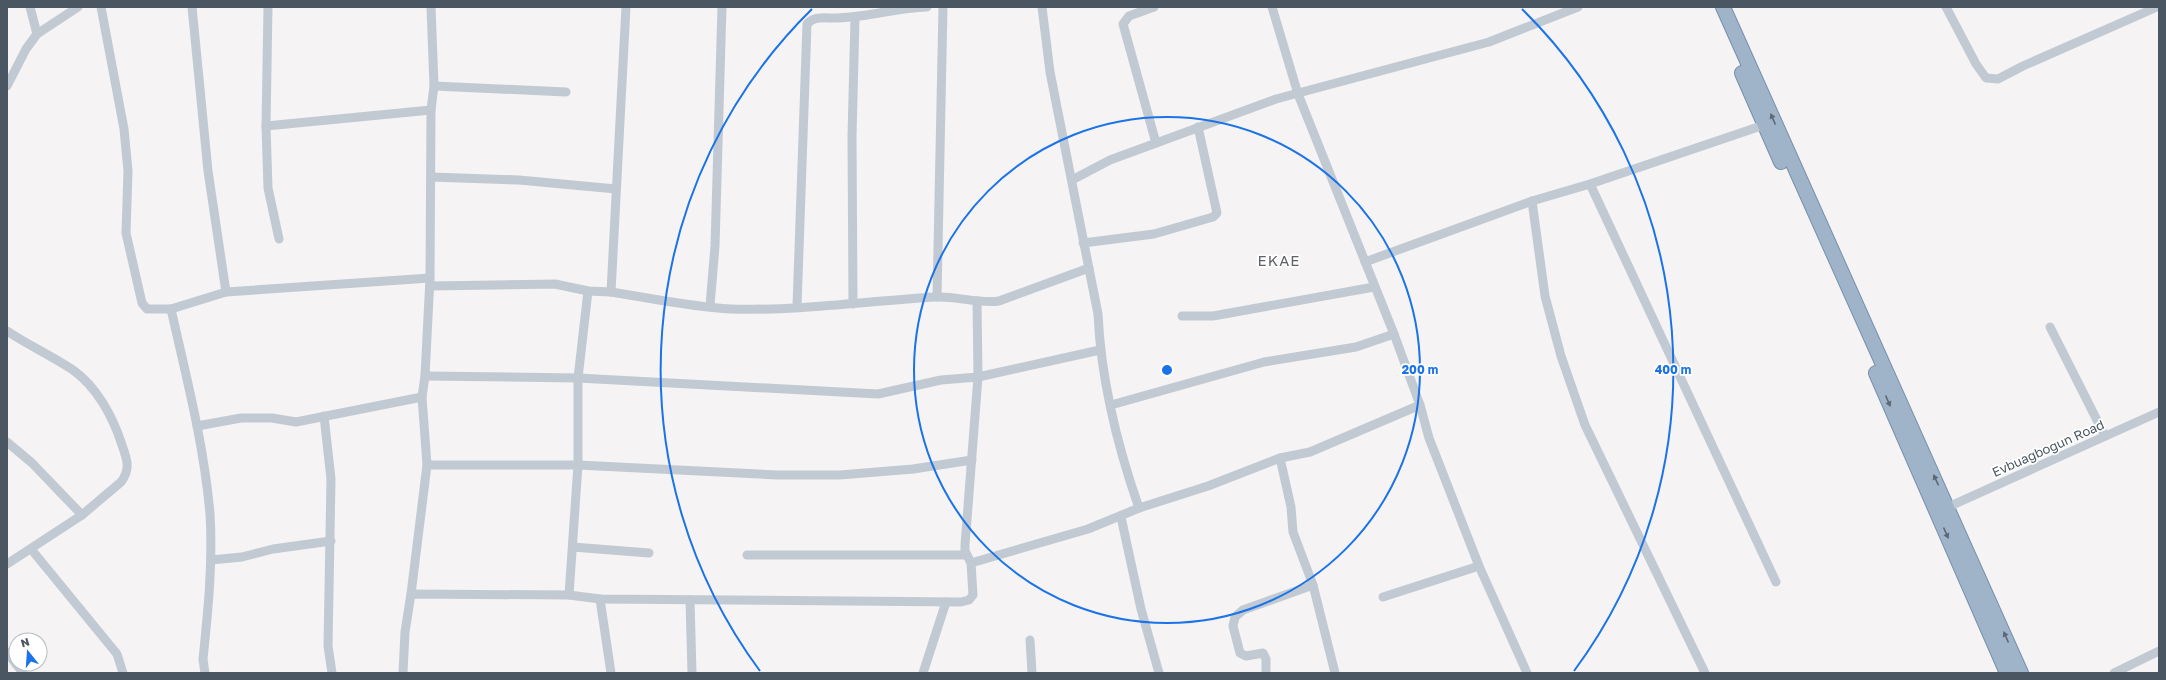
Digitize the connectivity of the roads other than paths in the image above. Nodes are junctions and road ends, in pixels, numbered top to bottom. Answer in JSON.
{"nodes":[{"id":1,"x":30,"y":7,"type":"edge"},
{"id":2,"x":78,"y":7,"type":"edge"},
{"id":3,"x":101,"y":7,"type":"edge"},
{"id":4,"x":192,"y":7,"type":"edge"},
{"id":5,"x":268,"y":7,"type":"edge"},
{"id":6,"x":431,"y":7,"type":"edge"},
{"id":7,"x":626,"y":7,"type":"edge"},
{"id":8,"x":722,"y":7,"type":"edge"},
{"id":9,"x":927,"y":7,"type":"edge"},
{"id":10,"x":943,"y":7,"type":"edge"},
{"id":11,"x":1042,"y":7,"type":"edge"},
{"id":12,"x":1154,"y":7,"type":"edge"},
{"id":13,"x":1272,"y":7,"type":"edge"},
{"id":14,"x":1578,"y":7,"type":"edge"},
{"id":15,"x":1712,"y":7,"type":"edge"},
{"id":16,"x":1722,"y":7,"type":"edge"},
{"id":17,"x":1946,"y":7,"type":"edge"},
{"id":18,"x":2157,"y":7,"type":"edge"},
{"id":19,"x":855,"y":18,"type":"junction"},
{"id":20,"x":37,"y":34,"type":"junction"},
{"id":21,"x":7,"y":86,"type":"edge"},
{"id":22,"x":434,"y":86,"type":"junction"},
{"id":23,"x":566,"y":92,"type":"dead end"},
{"id":24,"x":1298,"y":94,"type":"junction"},
{"id":25,"x":431,"y":110,"type":"junction"},
{"id":26,"x":1764,"y":125,"type":"junction"},
{"id":27,"x":266,"y":126,"type":"junction"},
{"id":28,"x":1198,"y":127,"type":"junction"},
{"id":29,"x":1156,"y":143,"type":"junction"},
{"id":30,"x":431,"y":178,"type":"junction"},
{"id":31,"x":1072,"y":180,"type":"junction"},
{"id":32,"x":1590,"y":184,"type":"junction"},
{"id":33,"x":616,"y":189,"type":"junction"},
{"id":34,"x":1532,"y":201,"type":"junction"},
{"id":35,"x":279,"y":239,"type":"dead end"},
{"id":36,"x":1083,"y":243,"type":"junction"},
{"id":37,"x":1365,"y":262,"type":"junction"},
{"id":38,"x":1088,"y":268,"type":"junction"},
{"id":39,"x":430,"y":282,"type":"junction"},
{"id":40,"x":1374,"y":287,"type":"junction"},
{"id":41,"x":588,"y":291,"type":"junction"},
{"id":42,"x":226,"y":292,"type":"junction"},
{"id":43,"x":611,"y":292,"type":"junction"},
{"id":44,"x":937,"y":297,"type":"junction"},
{"id":45,"x":977,"y":301,"type":"junction"},
{"id":46,"x":853,"y":304,"type":"junction"},
{"id":47,"x":710,"y":306,"type":"junction"},
{"id":48,"x":796,"y":306,"type":"junction"},
{"id":49,"x":171,"y":309,"type":"junction"},
{"id":50,"x":1182,"y":316,"type":"dead end"},
{"id":51,"x":2050,"y":327,"type":"dead end"},
{"id":52,"x":7,"y":332,"type":"edge"},
{"id":53,"x":1394,"y":334,"type":"junction"},
{"id":54,"x":1100,"y":350,"type":"junction"},
{"id":55,"x":426,"y":376,"type":"junction"},
{"id":56,"x":978,"y":377,"type":"junction"},
{"id":57,"x":578,"y":378,"type":"junction"},
{"id":58,"x":422,"y":397,"type":"junction"},
{"id":59,"x":1111,"y":405,"type":"junction"},
{"id":60,"x":1420,"y":405,"type":"junction"},
{"id":61,"x":2159,"y":412,"type":"edge"},
{"id":62,"x":324,"y":416,"type":"junction"},
{"id":63,"x":198,"y":426,"type":"junction"},
{"id":64,"x":2105,"y":436,"type":"junction"},
{"id":65,"x":7,"y":442,"type":"edge"},
{"id":66,"x":1280,"y":458,"type":"junction"},
{"id":67,"x":972,"y":460,"type":"junction"},
{"id":68,"x":427,"y":465,"type":"junction"},
{"id":69,"x":578,"y":466,"type":"junction"},
{"id":70,"x":1948,"y":506,"type":"junction"},
{"id":71,"x":1139,"y":508,"type":"junction"},
{"id":72,"x":82,"y":514,"type":"junction"},
{"id":73,"x":1121,"y":517,"type":"junction"},
{"id":74,"x":331,"y":541,"type":"junction"},
{"id":75,"x":573,"y":547,"type":"junction"},
{"id":76,"x":32,"y":549,"type":"junction"},
{"id":77,"x":649,"y":552,"type":"dead end"},
{"id":78,"x":747,"y":555,"type":"dead end"},
{"id":79,"x":969,"y":559,"type":"junction"},
{"id":80,"x":211,"y":560,"type":"junction"},
{"id":81,"x":7,"y":564,"type":"edge"},
{"id":82,"x":1479,"y":566,"type":"junction"},
{"id":83,"x":1776,"y":582,"type":"dead end"},
{"id":84,"x":1312,"y":586,"type":"junction"},
{"id":85,"x":411,"y":594,"type":"junction"},
{"id":86,"x":569,"y":595,"type":"junction"},
{"id":87,"x":1382,"y":597,"type":"dead end"},
{"id":88,"x":600,"y":599,"type":"junction"},
{"id":89,"x":690,"y":600,"type":"junction"},
{"id":90,"x":946,"y":602,"type":"junction"},
{"id":91,"x":1030,"y":640,"type":"dead end"},
{"id":92,"x":2159,"y":651,"type":"edge"},
{"id":93,"x":123,"y":673,"type":"edge"},
{"id":94,"x":205,"y":673,"type":"edge"},
{"id":95,"x":332,"y":673,"type":"edge"},
{"id":96,"x":403,"y":673,"type":"edge"},
{"id":97,"x":611,"y":673,"type":"edge"},
{"id":98,"x":692,"y":673,"type":"edge"},
{"id":99,"x":923,"y":673,"type":"edge"},
{"id":100,"x":1032,"y":673,"type":"edge"},
{"id":101,"x":1159,"y":673,"type":"edge"},
{"id":102,"x":1266,"y":673,"type":"edge"},
{"id":103,"x":1335,"y":673,"type":"edge"},
{"id":104,"x":1527,"y":673,"type":"edge"},
{"id":105,"x":1705,"y":673,"type":"edge"},
{"id":106,"x":2007,"y":673,"type":"edge"},
{"id":107,"x":2021,"y":673,"type":"edge"},
{"id":108,"x":2114,"y":673,"type":"edge"}],
"edges":[{"from":1,"to":20,"type":"street"},
{"from":2,"to":20,"type":"street"},
{"from":3,"to":49,"type":"street"},
{"from":4,"to":42,"type":"street"},
{"from":5,"to":27,"type":"street"},
{"from":6,"to":22,"type":"street"},
{"from":7,"to":33,"type":"street"},
{"from":8,"to":47,"type":"street"},
{"from":9,"to":19,"type":"street"},
{"from":10,"to":44,"type":"street"},
{"from":11,"to":31,"type":"street"},
{"from":12,"to":29,"type":"street"},
{"from":13,"to":24,"type":"street"},
{"from":14,"to":24,"type":"street"},
{"from":15,"to":26,"type":"highway"},
{"from":70,"to":16,"type":"highway","one_way":true},
{"from":17,"to":18,"type":"street"},
{"from":19,"to":46,"type":"street"},
{"from":19,"to":48,"type":"street"},
{"from":20,"to":21,"type":"street"},
{"from":22,"to":23,"type":"street"},
{"from":22,"to":25,"type":"street"},
{"from":24,"to":28,"type":"street"},
{"from":24,"to":37,"type":"street"},
{"from":25,"to":27,"type":"street"},
{"from":25,"to":30,"type":"street"},
{"from":26,"to":32,"type":"street"},
{"from":26,"to":106,"type":"highway","one_way":true},
{"from":27,"to":35,"type":"street"},
{"from":28,"to":29,"type":"street"},
{"from":28,"to":36,"type":"street"},
{"from":29,"to":31,"type":"street"},
{"from":30,"to":33,"type":"street"},
{"from":30,"to":39,"type":"street"},
{"from":31,"to":36,"type":"street"},
{"from":32,"to":34,"type":"street"},
{"from":32,"to":83,"type":"street"},
{"from":33,"to":43,"type":"street"},
{"from":34,"to":37,"type":"street"},
{"from":34,"to":105,"type":"street"},
{"from":36,"to":38,"type":"street"},
{"from":37,"to":40,"type":"street"},
{"from":38,"to":45,"type":"street"},
{"from":38,"to":54,"type":"street"},
{"from":39,"to":41,"type":"street"},
{"from":39,"to":42,"type":"street"},
{"from":39,"to":55,"type":"street"},
{"from":40,"to":50,"type":"street"},
{"from":40,"to":53,"type":"street"},
{"from":41,"to":43,"type":"street"},
{"from":41,"to":57,"type":"street"},
{"from":42,"to":49,"type":"street"},
{"from":43,"to":47,"type":"street"},
{"from":44,"to":45,"type":"street"},
{"from":44,"to":46,"type":"street"},
{"from":45,"to":56,"type":"street"},
{"from":46,"to":48,"type":"street"},
{"from":47,"to":48,"type":"street"},
{"from":49,"to":63,"type":"street"},
{"from":51,"to":64,"type":"street"},
{"from":52,"to":72,"type":"street"},
{"from":53,"to":59,"type":"street"},
{"from":53,"to":60,"type":"street"},
{"from":54,"to":56,"type":"street"},
{"from":54,"to":59,"type":"street"},
{"from":55,"to":57,"type":"street"},
{"from":55,"to":58,"type":"street"},
{"from":56,"to":57,"type":"street"},
{"from":56,"to":67,"type":"street"},
{"from":57,"to":69,"type":"street"},
{"from":58,"to":62,"type":"street"},
{"from":58,"to":68,"type":"street"},
{"from":59,"to":71,"type":"street"},
{"from":60,"to":66,"type":"street"},
{"from":60,"to":82,"type":"street"},
{"from":61,"to":64,"type":"street","name":"Evbuagbogun Road"},
{"from":62,"to":63,"type":"street"},
{"from":62,"to":74,"type":"street"},
{"from":63,"to":80,"type":"street"},
{"from":64,"to":70,"type":"street","name":"Evbuagbogun Road"},
{"from":65,"to":72,"type":"street"},
{"from":66,"to":71,"type":"street"},
{"from":66,"to":84,"type":"street"},
{"from":67,"to":69,"type":"street"},
{"from":67,"to":79,"type":"street"},
{"from":68,"to":69,"type":"street"},
{"from":68,"to":85,"type":"street"},
{"from":69,"to":75,"type":"street"},
{"from":107,"to":70,"type":"highway","one_way":true},
{"from":71,"to":73,"type":"street"},
{"from":72,"to":76,"type":"street"},
{"from":73,"to":79,"type":"street"},
{"from":73,"to":101,"type":"street"},
{"from":74,"to":80,"type":"street"},
{"from":74,"to":95,"type":"street"},
{"from":75,"to":77,"type":"street"},
{"from":75,"to":86,"type":"street"},
{"from":76,"to":81,"type":"street"},
{"from":76,"to":93,"type":"street"},
{"from":78,"to":79,"type":"street"},
{"from":79,"to":90,"type":"street"},
{"from":80,"to":94,"type":"street"},
{"from":82,"to":87,"type":"street"},
{"from":82,"to":104,"type":"street"},
{"from":84,"to":102,"type":"street"},
{"from":84,"to":103,"type":"street"},
{"from":85,"to":86,"type":"street"},
{"from":85,"to":96,"type":"street"},
{"from":86,"to":88,"type":"street"},
{"from":88,"to":89,"type":"street"},
{"from":88,"to":97,"type":"street"},
{"from":89,"to":90,"type":"street"},
{"from":89,"to":98,"type":"street"},
{"from":90,"to":99,"type":"street"},
{"from":91,"to":100,"type":"street"},
{"from":92,"to":108,"type":"street"}]}
